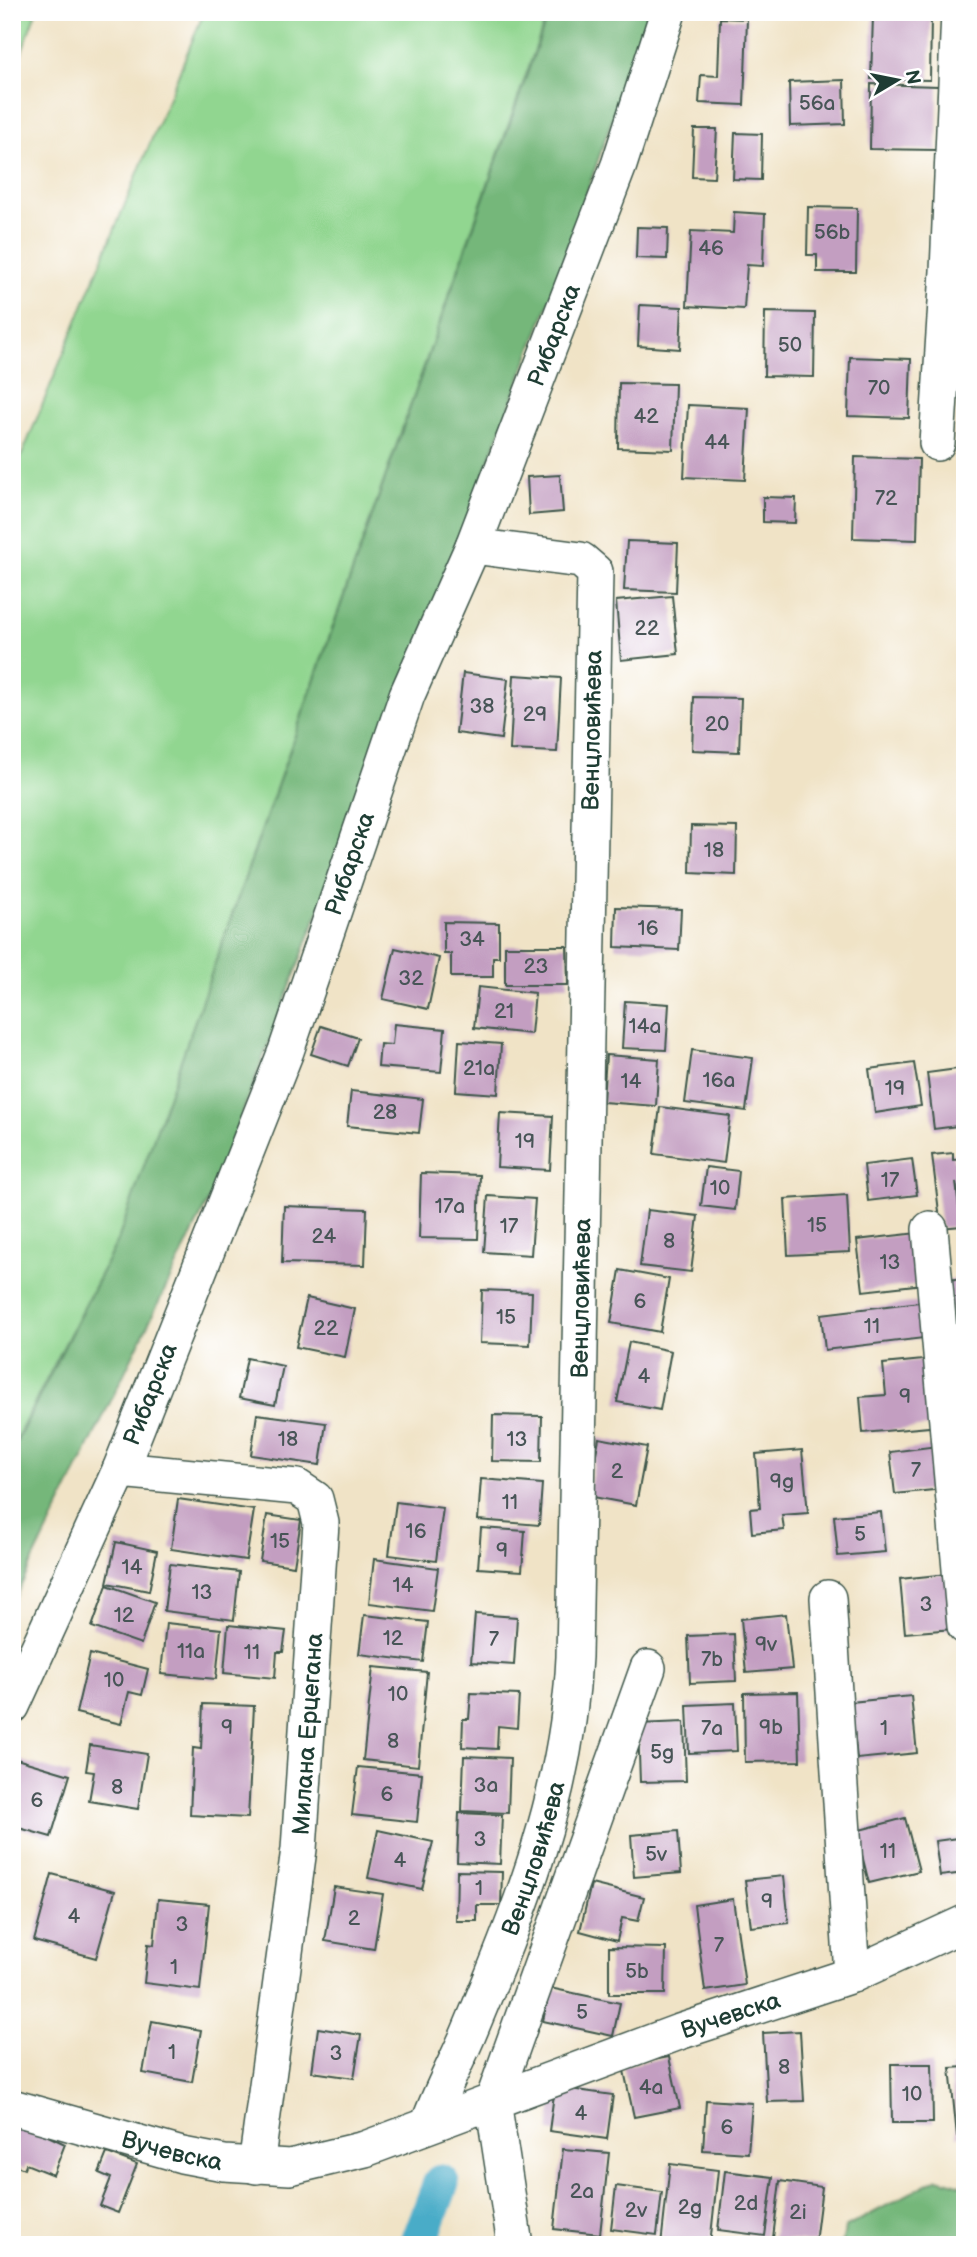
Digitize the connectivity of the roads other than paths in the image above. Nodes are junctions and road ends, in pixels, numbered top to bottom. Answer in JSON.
{"nodes":[{"id":1,"x":668,"y":12,"type":"edge"},
{"id":2,"x":959,"y":12,"type":"edge"},
{"id":3,"x":937,"y":443,"type":"dead end"},
{"id":4,"x":473,"y":546,"type":"junction"},
{"id":5,"x":930,"y":1229,"type":"dead end"},
{"id":6,"x":120,"y":1470,"type":"junction"},
{"id":7,"x":828,"y":1598,"type":"dead end"},
{"id":8,"x":965,"y":1626,"type":"edge"},
{"id":9,"x":648,"y":1668,"type":"dead end"},
{"id":10,"x":12,"y":1706,"type":"edge"},
{"id":11,"x":965,"y":1923,"type":"edge"},
{"id":12,"x":852,"y":1975,"type":"junction"},
{"id":13,"x":493,"y":2101,"type":"junction"},
{"id":14,"x":12,"y":2107,"type":"edge"},
{"id":15,"x":429,"y":2123,"type":"junction"},
{"id":16,"x":256,"y":2166,"type":"junction"},
{"id":17,"x":515,"y":2245,"type":"edge"}],
"edges":[{"from":1,"to":4,"type":"street","name":"Рибарска"},
{"from":2,"to":3,"type":"street"},
{"from":4,"to":6,"type":"street","name":"Рибарска"},
{"from":4,"to":15,"type":"street","name":"Венцловићева"},
{"from":5,"to":8,"type":"street"},
{"from":6,"to":10,"type":"street","name":"Рибарска"},
{"from":6,"to":16,"type":"street","name":"Милана Ерцегана"},
{"from":7,"to":12,"type":"street"},
{"from":9,"to":13,"type":"street"},
{"from":11,"to":12,"type":"street","name":"Вучевска"},
{"from":12,"to":13,"type":"street","name":"Вучевска"},
{"from":13,"to":15,"type":"street","name":"Вучевска"},
{"from":13,"to":17,"type":"street"},
{"from":14,"to":16,"type":"street","name":"Вучевска"},
{"from":15,"to":16,"type":"street","name":"Вучевска"}]}
